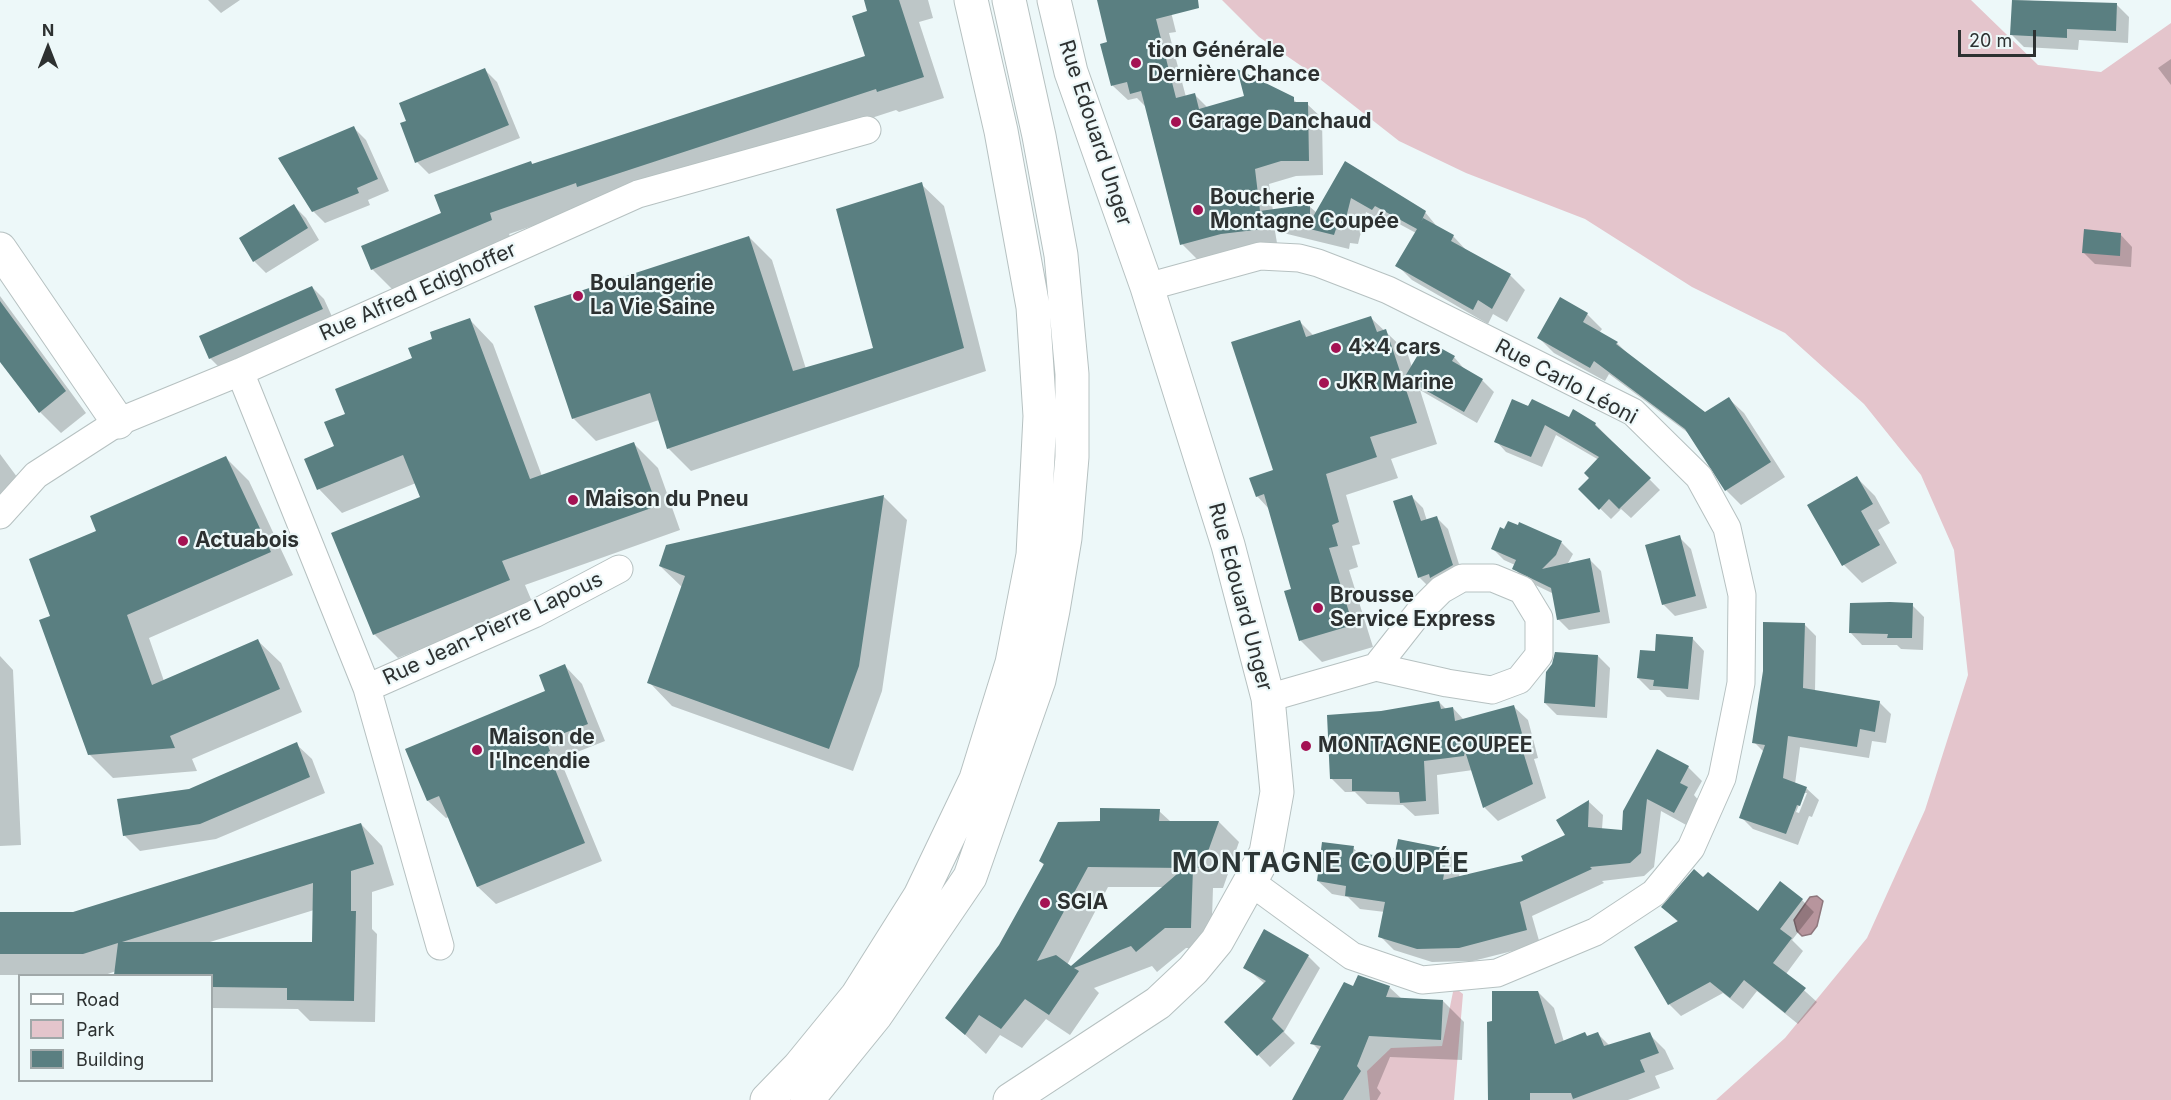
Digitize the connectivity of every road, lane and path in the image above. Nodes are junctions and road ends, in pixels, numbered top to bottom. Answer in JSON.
{"nodes":[{"id":1,"x":971,"y":0,"type":"edge"},
{"id":2,"x":1009,"y":0,"type":"edge"},
{"id":3,"x":1054,"y":0,"type":"edge"},
{"id":4,"x":867,"y":130,"type":"dead end"},
{"id":5,"x":0,"y":249,"type":"edge"},
{"id":6,"x":1147,"y":287,"type":"junction"},
{"id":7,"x":240,"y":372,"type":"junction"},
{"id":8,"x":118,"y":422,"type":"junction"},
{"id":9,"x":0,"y":515,"type":"edge"},
{"id":10,"x":619,"y":569,"type":"dead end"},
{"id":11,"x":1376,"y":666,"type":"junction"},
{"id":12,"x":367,"y":688,"type":"junction"},
{"id":13,"x":1268,"y":698,"type":"junction"},
{"id":14,"x":1252,"y":883,"type":"junction"},
{"id":15,"x":440,"y":946,"type":"dead end"},
{"id":16,"x":767,"y":1100,"type":"edge"},
{"id":17,"x":807,"y":1100,"type":"edge"},
{"id":18,"x":1010,"y":1100,"type":"edge"}],
"edges":[{"from":1,"to":16,"type":"main road"},
{"from":2,"to":17,"type":"main road"},
{"from":3,"to":6,"type":"main road","name":"Rue Edouard Unger"},
{"from":4,"to":7,"type":"street","name":"Rue Alfred Edighoffer"},
{"from":5,"to":8,"type":"main road"},
{"from":6,"to":13,"type":"main road","name":"Rue Edouard Unger"},
{"from":6,"to":14,"type":"street","name":"Rue Carlo Léoni"},
{"from":7,"to":8,"type":"street","name":"Rue Alfred Edighoffer"},
{"from":7,"to":12,"type":"street","name":"Rue Jean-Pierre Lapous"},
{"from":8,"to":9,"type":"street","name":"Rue Alfred Edighoffer"},
{"from":10,"to":12,"type":"street","name":"Rue Jean-Pierre Lapous"},
{"from":11,"to":11,"type":"street"},
{"from":11,"to":13,"type":"street"},
{"from":12,"to":15,"type":"street","name":"Rue Jean-Pierre Lapous"},
{"from":13,"to":14,"type":"main road","name":"Rue Edouard Unger"},
{"from":14,"to":18,"type":"main road","name":"Rue Edouard Unger"}]}
